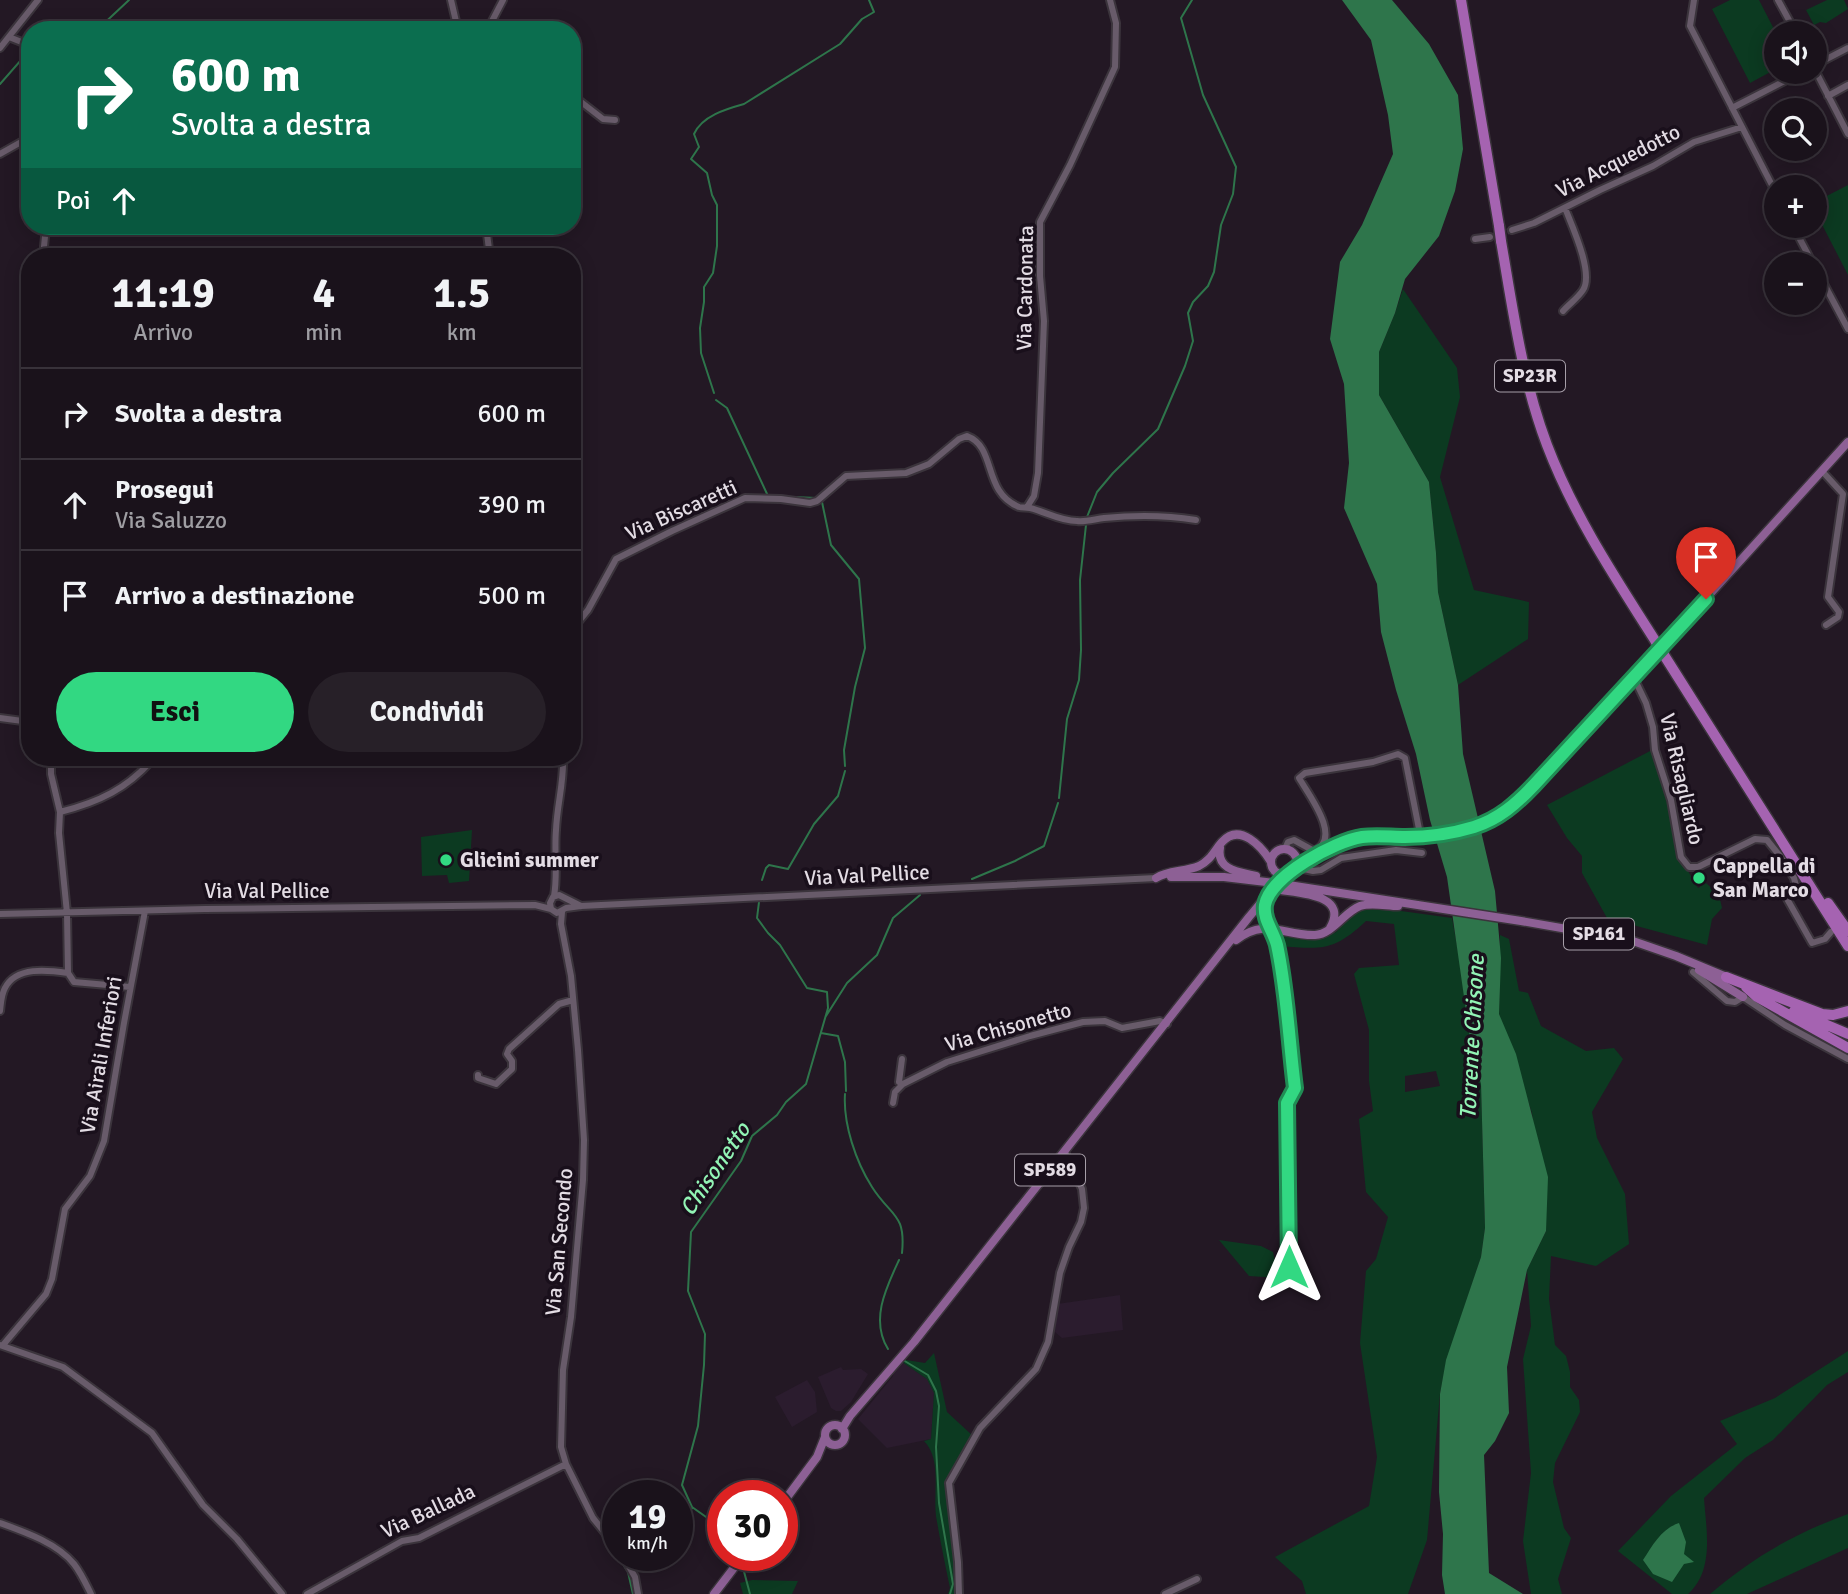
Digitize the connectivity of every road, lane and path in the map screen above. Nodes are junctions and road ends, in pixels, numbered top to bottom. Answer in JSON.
{"nodes":[{"id":1,"x":37,"y":0,"type":"edge"},
{"id":2,"x":451,"y":0,"type":"edge"},
{"id":3,"x":503,"y":0,"type":"edge"},
{"id":4,"x":1110,"y":0,"type":"edge"},
{"id":5,"x":1463,"y":0,"type":"edge"},
{"id":6,"x":1694,"y":0,"type":"edge"},
{"id":7,"x":1778,"y":0,"type":"edge"},
{"id":8,"x":21,"y":21,"type":"edge"},
{"id":9,"x":21,"y":21,"type":"edge"},
{"id":10,"x":456,"y":21,"type":"edge"},
{"id":11,"x":492,"y":21,"type":"edge"},
{"id":12,"x":1789,"y":21,"type":"edge"},
{"id":13,"x":9,"y":37,"type":"junction"},
{"id":14,"x":21,"y":44,"type":"edge"},
{"id":15,"x":0,"y":48,"type":"edge"},
{"id":16,"x":1848,"y":48,"type":"edge"},
{"id":17,"x":1827,"y":61,"type":"edge"},
{"id":18,"x":1779,"y":84,"type":"edge"},
{"id":19,"x":1822,"y":84,"type":"edge"},
{"id":20,"x":1848,"y":85,"type":"edge"},
{"id":21,"x":1828,"y":96,"type":"junction"},
{"id":22,"x":581,"y":101,"type":"edge"},
{"id":23,"x":1732,"y":108,"type":"junction"},
{"id":24,"x":615,"y":120,"type":"dead end"},
{"id":25,"x":1742,"y":127,"type":"junction"},
{"id":26,"x":1848,"y":134,"type":"edge"},
{"id":27,"x":21,"y":142,"type":"edge"},
{"id":28,"x":0,"y":155,"type":"edge"},
{"id":29,"x":1767,"y":175,"type":"edge"},
{"id":30,"x":1565,"y":208,"type":"junction"},
{"id":31,"x":1504,"y":232,"type":"junction"},
{"id":32,"x":1490,"y":237,"type":"tunnel mouth"},
{"id":33,"x":1475,"y":239,"type":"dead end"},
{"id":34,"x":1827,"y":290,"type":"edge"},
{"id":35,"x":1563,"y":311,"type":"dead end"},
{"id":36,"x":1848,"y":329,"type":"edge"},
{"id":37,"x":1848,"y":442,"type":"edge"},
{"id":38,"x":1822,"y":471,"type":"junction"},
{"id":39,"x":1027,"y":507,"type":"junction"},
{"id":40,"x":1196,"y":520,"type":"dead end"},
{"id":41,"x":581,"y":619,"type":"edge"},
{"id":42,"x":1826,"y":625,"type":"dead end"},
{"id":43,"x":1634,"y":678,"type":"junction"},
{"id":44,"x":0,"y":718,"type":"edge"},
{"id":45,"x":21,"y":721,"type":"edge"},
{"id":46,"x":51,"y":766,"type":"edge"},
{"id":47,"x":147,"y":766,"type":"edge"},
{"id":48,"x":563,"y":766,"type":"edge"},
{"id":49,"x":60,"y":812,"type":"junction"},
{"id":50,"x":1421,"y":833,"type":"junction"},
{"id":51,"x":1220,"y":845,"type":"junction"},
{"id":52,"x":1260,"y":845,"type":"junction"},
{"id":53,"x":1282,"y":850,"type":"junction"},
{"id":54,"x":1422,"y":853,"type":"dead end"},
{"id":55,"x":1294,"y":855,"type":"junction"},
{"id":56,"x":1311,"y":859,"type":"junction"},
{"id":57,"x":1272,"y":866,"type":"junction"},
{"id":58,"x":1295,"y":867,"type":"junction"},
{"id":59,"x":1156,"y":878,"type":"junction"},
{"id":60,"x":557,"y":880,"type":"junction"},
{"id":61,"x":1275,"y":883,"type":"junction"},
{"id":62,"x":1814,"y":890,"type":"junction"},
{"id":63,"x":553,"y":897,"type":"junction"},
{"id":64,"x":1267,"y":897,"type":"junction"},
{"id":65,"x":535,"y":905,"type":"junction"},
{"id":66,"x":1419,"y":905,"type":"junction"},
{"id":67,"x":560,"y":906,"type":"junction"},
{"id":68,"x":145,"y":911,"type":"junction"},
{"id":69,"x":1848,"y":911,"type":"edge"},
{"id":70,"x":67,"y":913,"type":"junction"},
{"id":71,"x":0,"y":914,"type":"edge"},
{"id":72,"x":1249,"y":918,"type":"junction"},
{"id":73,"x":1842,"y":918,"type":"dead end"},
{"id":74,"x":1269,"y":925,"type":"junction"},
{"id":75,"x":1258,"y":928,"type":"junction"},
{"id":76,"x":1329,"y":929,"type":"junction"},
{"id":77,"x":1848,"y":931,"type":"edge"},
{"id":78,"x":1831,"y":932,"type":"dead end"},
{"id":79,"x":1848,"y":941,"type":"edge"},
{"id":80,"x":1848,"y":947,"type":"edge"},
{"id":81,"x":1848,"y":953,"type":"edge"},
{"id":82,"x":1676,"y":956,"type":"junction"},
{"id":83,"x":1215,"y":963,"type":"junction"},
{"id":84,"x":1693,"y":972,"type":"dead end"},
{"id":85,"x":68,"y":973,"type":"junction"},
{"id":86,"x":1726,"y":977,"type":"junction"},
{"id":87,"x":130,"y":987,"type":"junction"},
{"id":88,"x":1745,"y":992,"type":"junction"},
{"id":89,"x":573,"y":1000,"type":"junction"},
{"id":90,"x":0,"y":1011,"type":"edge"},
{"id":91,"x":1848,"y":1011,"type":"edge"},
{"id":92,"x":1167,"y":1024,"type":"junction"},
{"id":93,"x":1848,"y":1034,"type":"edge"},
{"id":94,"x":1848,"y":1048,"type":"edge"},
{"id":95,"x":902,"y":1059,"type":"dead end"},
{"id":96,"x":1848,"y":1059,"type":"edge"},
{"id":97,"x":478,"y":1075,"type":"dead end"},
{"id":98,"x":903,"y":1084,"type":"junction"},
{"id":99,"x":893,"y":1103,"type":"dead end"},
{"id":100,"x":1065,"y":1152,"type":"junction"},
{"id":101,"x":1289,"y":1267,"type":"dead end"},
{"id":102,"x":1,"y":1345,"type":"edge"},
{"id":103,"x":838,"y":1427,"type":"junction"},
{"id":104,"x":825,"y":1437,"type":"junction"},
{"id":105,"x":837,"y":1445,"type":"junction"},
{"id":106,"x":817,"y":1457,"type":"junction"},
{"id":107,"x":566,"y":1464,"type":"junction"},
{"id":108,"x":798,"y":1483,"type":"edge"},
{"id":109,"x":0,"y":1523,"type":"edge"},
{"id":110,"x":602,"y":1529,"type":"edge"},
{"id":111,"x":632,"y":1571,"type":"edge"},
{"id":112,"x":732,"y":1571,"type":"edge"},
{"id":113,"x":1196,"y":1579,"type":"dead end"},
{"id":114,"x":91,"y":1594,"type":"edge"},
{"id":115,"x":282,"y":1594,"type":"edge"},
{"id":116,"x":307,"y":1594,"type":"edge"},
{"id":117,"x":638,"y":1594,"type":"edge"},
{"id":118,"x":714,"y":1594,"type":"edge"},
{"id":119,"x":958,"y":1594,"type":"edge"},
{"id":120,"x":1165,"y":1594,"type":"edge"}],
"edges":[{"from":1,"to":9,"type":"street"},
{"from":2,"to":10,"type":"street"},
{"from":3,"to":11,"type":"street"},
{"from":4,"to":39,"type":"street","name":"Via Cardonata"},
{"from":5,"to":31,"type":"highway","number":"SP23R"},
{"from":6,"to":23,"type":"street"},
{"from":7,"to":12,"type":"street"},
{"from":8,"to":13,"type":"street"},
{"from":13,"to":14,"type":"street"},
{"from":13,"to":15,"type":"street"},
{"from":16,"to":17,"type":"street"},
{"from":18,"to":23,"type":"street"},
{"from":19,"to":21,"type":"street"},
{"from":20,"to":21,"type":"street"},
{"from":21,"to":26,"type":"street"},
{"from":22,"to":24,"type":"street"},
{"from":23,"to":25,"type":"street"},
{"from":25,"to":29,"type":"street"},
{"from":25,"to":30,"type":"street","name":"Via Acquedotto"},
{"from":27,"to":28,"type":"street"},
{"from":30,"to":31,"type":"street","name":"Via Acquedotto"},
{"from":30,"to":35,"type":"street"},
{"from":31,"to":62,"type":"highway","number":"SP23R","bridge":true},
{"from":32,"to":33,"type":"street"},
{"from":34,"to":36,"type":"street"},
{"from":37,"to":38,"type":"main road"},
{"from":38,"to":42,"type":"street"},
{"from":38,"to":43,"type":"main road"},
{"from":39,"to":40,"type":"street","name":"Via Biscaretti"},
{"from":39,"to":41,"type":"street","name":"Via Biscaretti"},
{"from":43,"to":50,"type":"main road"},
{"from":43,"to":78,"type":"street","name":"Via Risagliardo"},
{"from":44,"to":45,"type":"street"},
{"from":46,"to":49,"type":"street"},
{"from":47,"to":49,"type":"street"},
{"from":48,"to":60,"type":"street"},
{"from":49,"to":70,"type":"street"},
{"from":50,"to":53,"type":"street"},
{"from":50,"to":56,"type":"main road"},
{"from":51,"to":52,"type":"main road"},
{"from":51,"to":59,"type":"main road"},
{"from":51,"to":61,"type":"main road"},
{"from":52,"to":53,"type":"main road"},
{"from":52,"to":57,"type":"main road"},
{"from":53,"to":55,"type":"main road"},
{"from":53,"to":57,"type":"main road"},
{"from":54,"to":58,"type":"street"},
{"from":55,"to":56,"type":"main road"},
{"from":55,"to":58,"type":"main road"},
{"from":56,"to":58,"type":"main road"},
{"from":57,"to":61,"type":"main road"},
{"from":57,"to":61,"type":"main road"},
{"from":58,"to":61,"type":"main road","number":"SP589"},
{"from":59,"to":61,"type":"main road","number":"SP161"},
{"from":59,"to":67,"type":"street","name":"Via Val Pellice","number":"SP161"},
{"from":60,"to":63,"type":"street","name":"Via San Secondo"},
{"from":60,"to":67,"type":"street"},
{"from":61,"to":64,"type":"main road","number":"SP589"},
{"from":61,"to":66,"type":"main road","number":"SP161"},
{"from":61,"to":76,"type":"main road"},
{"from":62,"to":77,"type":"highway","number":"SP23R"},
{"from":62,"to":79,"type":"highway","number":"SP23R"},
{"from":62,"to":80,"type":"highway","number":"SP23R"},
{"from":62,"to":81,"type":"highway"},
{"from":63,"to":65,"type":"street","number":"SP161"},
{"from":63,"to":67,"type":"street","number":"SP161"},
{"from":63,"to":67,"type":"street","name":"Via San Secondo"},
{"from":64,"to":72,"type":"main road","number":"SP589"},
{"from":64,"to":74,"type":"main road"},
{"from":65,"to":67,"type":"street","number":"SP161"},
{"from":65,"to":68,"type":"street","name":"Via Val Pellice","number":"SP161"},
{"from":66,"to":76,"type":"main road"},
{"from":66,"to":82,"type":"main road","number":"SP161"},
{"from":67,"to":89,"type":"street","name":"Via San Secondo"},
{"from":68,"to":70,"type":"street","name":"Via Val Pellice","number":"SP161"},
{"from":68,"to":87,"type":"street","name":"Via Airali Inferiori"},
{"from":69,"to":73,"type":"street"},
{"from":70,"to":71,"type":"street","name":"Via Val Pellice","number":"SP161"},
{"from":70,"to":85,"type":"street"},
{"from":72,"to":74,"type":"main road"},
{"from":72,"to":75,"type":"main road"},
{"from":72,"to":83,"type":"main road","number":"SP589"},
{"from":74,"to":75,"type":"main road"},
{"from":74,"to":76,"type":"main road"},
{"from":74,"to":101,"type":"street"},
{"from":75,"to":83,"type":"main road","number":"SP589"},
{"from":82,"to":86,"type":"main road","number":"SP161"},
{"from":82,"to":88,"type":"main road"},
{"from":83,"to":92,"type":"main road","number":"SP589"},
{"from":84,"to":88,"type":"street"},
{"from":85,"to":87,"type":"street"},
{"from":85,"to":90,"type":"street"},
{"from":86,"to":88,"type":"main road","number":"SP161"},
{"from":86,"to":91,"type":"highway","number":"SP161"},
{"from":87,"to":102,"type":"street","name":"Via Airali Inferiori"},
{"from":88,"to":93,"type":"highway","number":"SP161"},
{"from":88,"to":94,"type":"highway","number":"SP161"},
{"from":88,"to":96,"type":"street"},
{"from":89,"to":97,"type":"street"},
{"from":89,"to":107,"type":"street","name":"Via San Secondo"},
{"from":92,"to":98,"type":"street","name":"Via Chisonetto"},
{"from":92,"to":100,"type":"main road","number":"SP589"},
{"from":95,"to":98,"type":"street"},
{"from":98,"to":99,"type":"street"},
{"from":100,"to":103,"type":"main road","number":"SP589"},
{"from":100,"to":119,"type":"street"},
{"from":102,"to":115,"type":"street"},
{"from":103,"to":104,"type":"main road","number":"SP589"},
{"from":103,"to":105,"type":"main road","number":"SP589"},
{"from":104,"to":105,"type":"main road"},
{"from":104,"to":106,"type":"main road","number":"SP589"},
{"from":105,"to":106,"type":"main road","number":"SP589"},
{"from":106,"to":108,"type":"main road","number":"SP589"},
{"from":107,"to":110,"type":"street","name":"Via San Secondo"},
{"from":107,"to":116,"type":"street","name":"Via Ballada"},
{"from":109,"to":114,"type":"street"},
{"from":111,"to":117,"type":"street"},
{"from":112,"to":118,"type":"main road"},
{"from":113,"to":120,"type":"street"}]}
